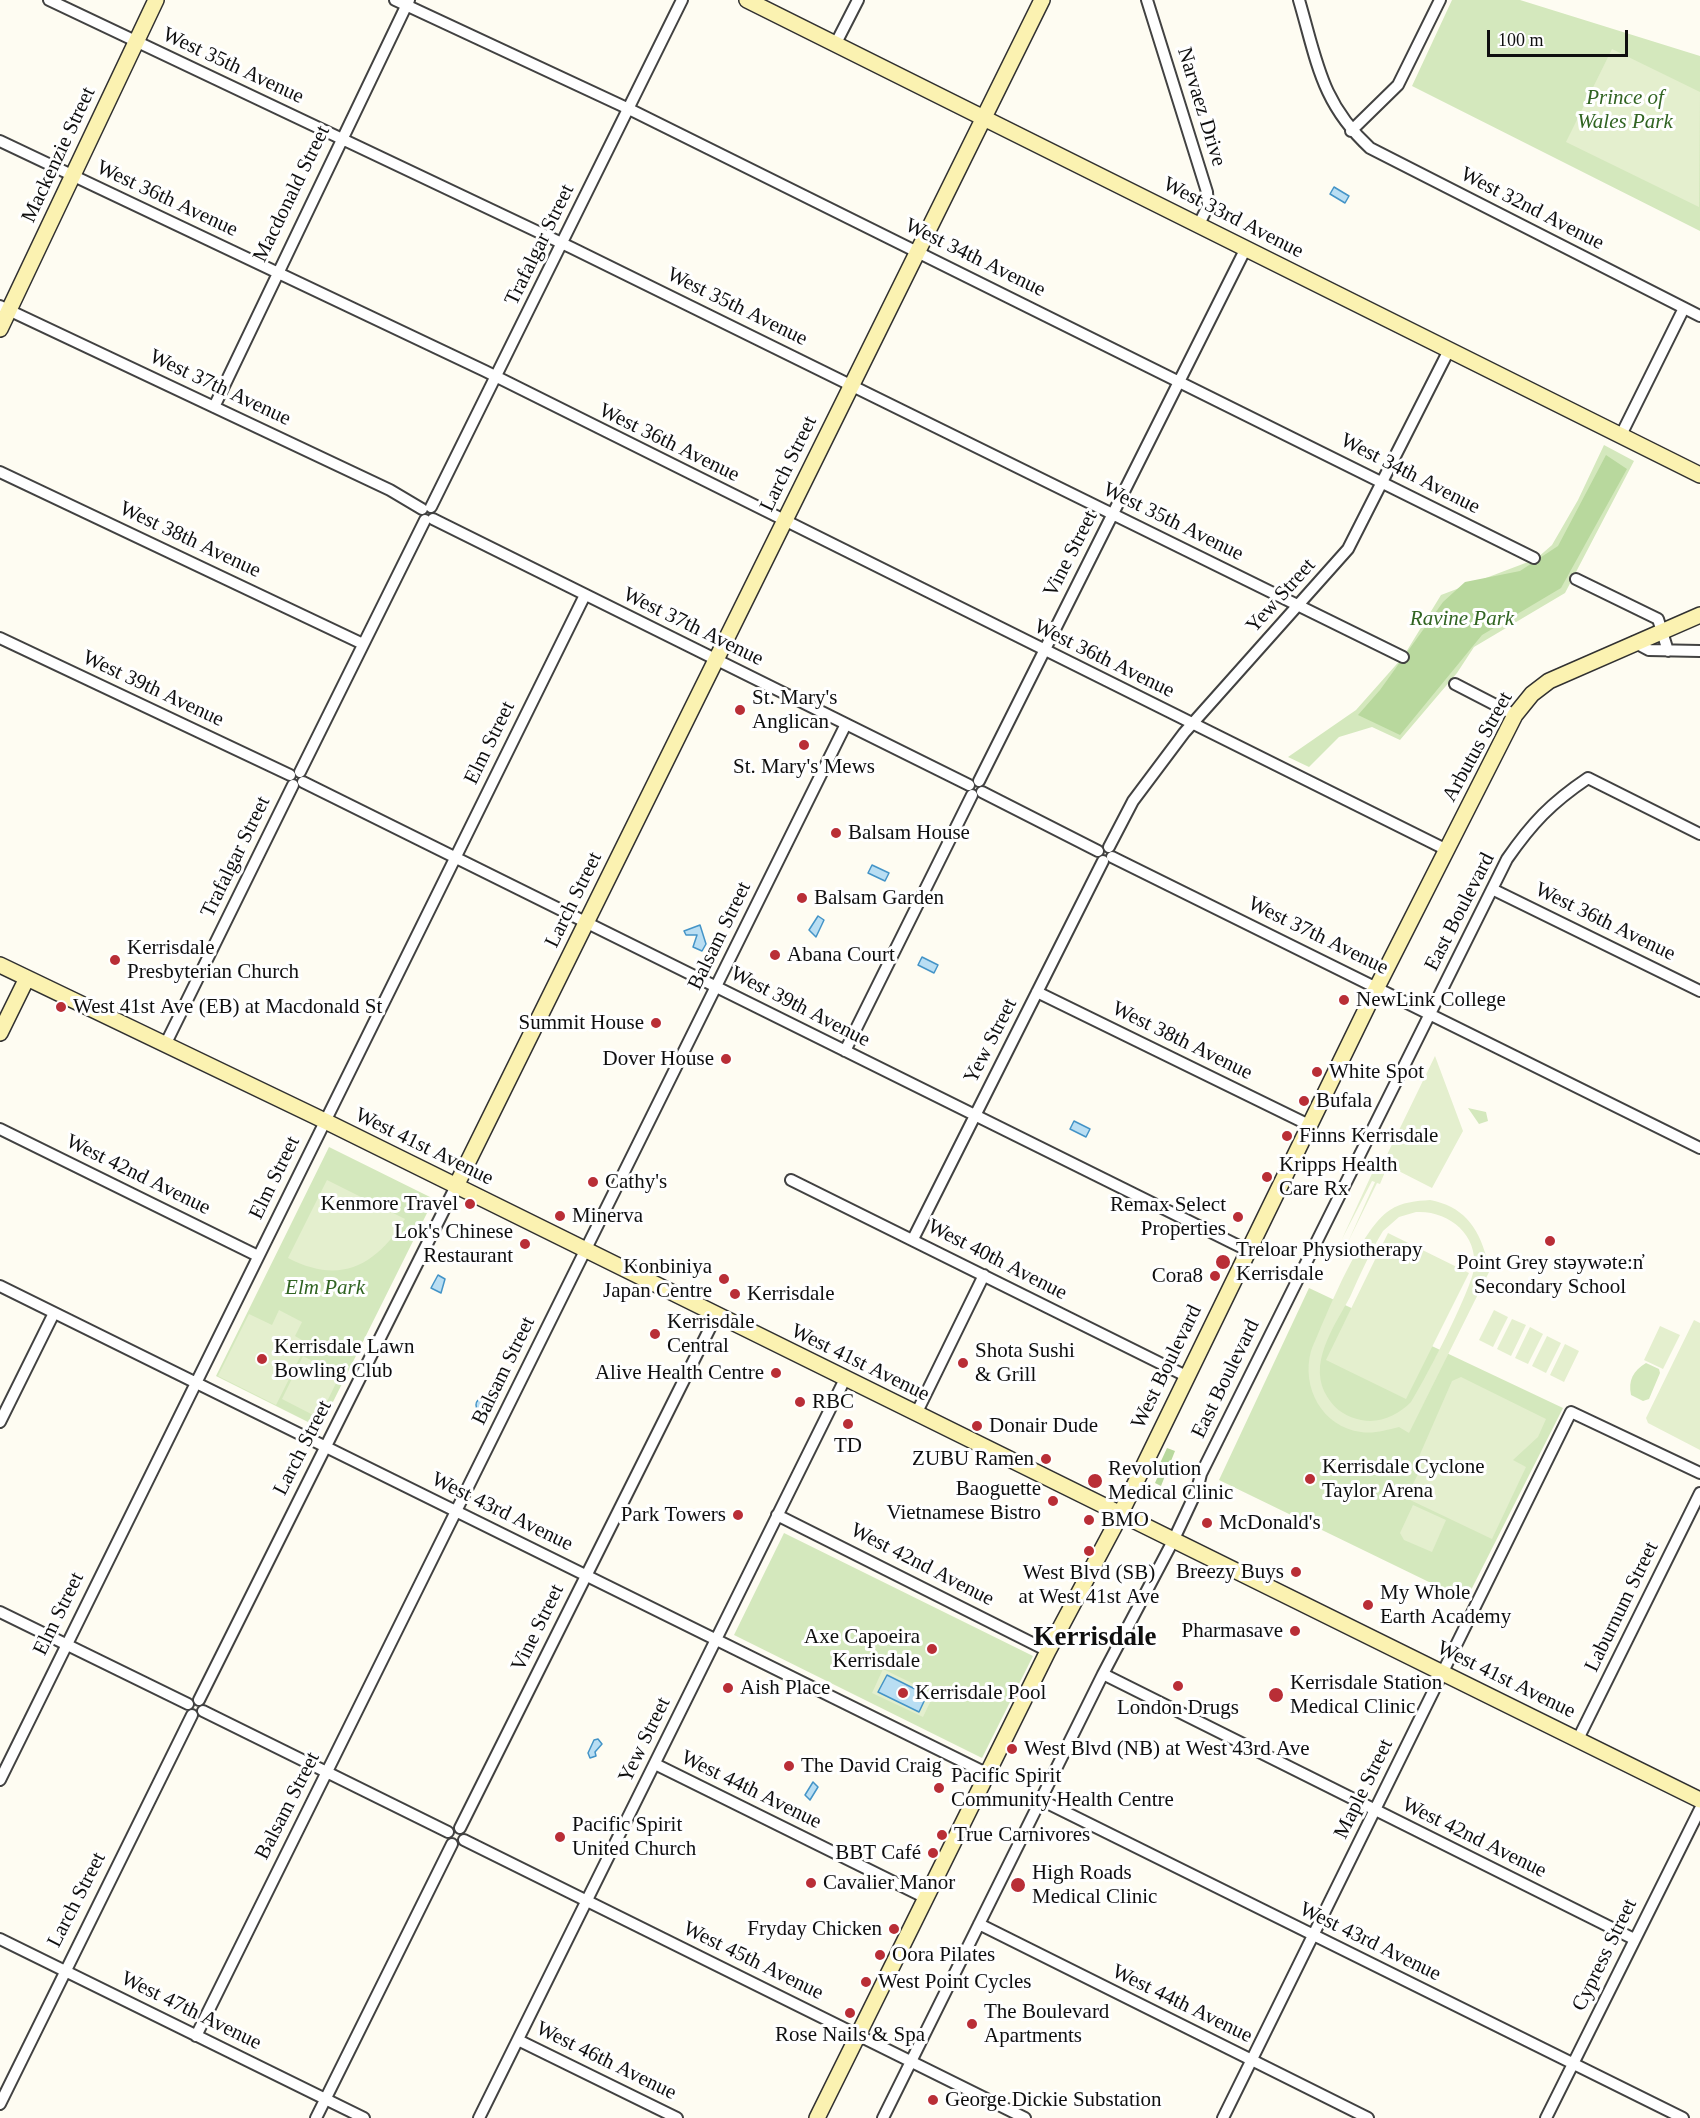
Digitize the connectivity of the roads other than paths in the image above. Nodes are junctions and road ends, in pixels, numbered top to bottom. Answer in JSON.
{"nodes":[{"id":1,"x":49,"y":0,"type":"edge"},
{"id":2,"x":156,"y":0,"type":"edge"},
{"id":3,"x":395,"y":0,"type":"edge"},
{"id":4,"x":682,"y":0,"type":"edge"},
{"id":5,"x":747,"y":0,"type":"edge"},
{"id":6,"x":858,"y":0,"type":"edge"},
{"id":7,"x":1042,"y":0,"type":"edge"},
{"id":8,"x":1147,"y":0,"type":"edge"},
{"id":9,"x":1299,"y":0,"type":"edge"},
{"id":10,"x":1440,"y":0,"type":"edge"},
{"id":11,"x":408,"y":2,"type":"edge"},
{"id":12,"x":136,"y":41,"type":"junction"},
{"id":13,"x":836,"y":43,"type":"junction"},
{"id":14,"x":628,"y":109,"type":"junction"},
{"id":15,"x":983,"y":117,"type":"junction"},
{"id":16,"x":1351,"y":131,"type":"junction"},
{"id":17,"x":342,"y":139,"type":"junction"},
{"id":18,"x":0,"y":141,"type":"edge"},
{"id":19,"x":73,"y":176,"type":"junction"},
{"id":20,"x":1199,"y":224,"type":"junction"},
{"id":21,"x":562,"y":243,"type":"junction"},
{"id":22,"x":1246,"y":248,"type":"junction"},
{"id":23,"x":917,"y":251,"type":"junction"},
{"id":24,"x":277,"y":273,"type":"junction"},
{"id":25,"x":4,"y":308,"type":"edge"},
{"id":26,"x":1684,"y":308,"type":"junction"},
{"id":27,"x":1700,"y":316,"type":"edge"},
{"id":28,"x":0,"y":329,"type":"edge"},
{"id":29,"x":1449,"y":350,"type":"junction"},
{"id":30,"x":495,"y":377,"type":"junction"},
{"id":31,"x":1179,"y":381,"type":"junction"},
{"id":32,"x":851,"y":384,"type":"junction"},
{"id":33,"x":214,"y":407,"type":"junction"},
{"id":34,"x":1621,"y":435,"type":"junction"},
{"id":35,"x":0,"y":472,"type":"edge"},
{"id":36,"x":1700,"y":475,"type":"edge"},
{"id":37,"x":1382,"y":481,"type":"junction"},
{"id":38,"x":426,"y":508,"type":"junction"},
{"id":39,"x":1112,"y":514,"type":"junction"},
{"id":40,"x":429,"y":520,"type":"junction"},
{"id":41,"x":784,"y":522,"type":"junction"},
{"id":42,"x":1534,"y":558,"type":"dead end"},
{"id":43,"x":1576,"y":579,"type":"dead end"},
{"id":44,"x":585,"y":595,"type":"junction"},
{"id":45,"x":1297,"y":606,"type":"junction"},
{"id":46,"x":1700,"y":615,"type":"edge"},
{"id":47,"x":1662,"y":630,"type":"junction"},
{"id":48,"x":0,"y":638,"type":"edge"},
{"id":49,"x":1635,"y":642,"type":"junction"},
{"id":50,"x":363,"y":644,"type":"junction"},
{"id":51,"x":1044,"y":651,"type":"junction"},
{"id":52,"x":1668,"y":651,"type":"junction"},
{"id":53,"x":1700,"y":651,"type":"edge"},
{"id":54,"x":1403,"y":657,"type":"dead end"},
{"id":55,"x":716,"y":660,"type":"junction"},
{"id":56,"x":1455,"y":684,"type":"dead end"},
{"id":57,"x":1515,"y":716,"type":"junction"},
{"id":58,"x":846,"y":724,"type":"junction"},
{"id":59,"x":1191,"y":724,"type":"junction"},
{"id":60,"x":297,"y":778,"type":"junction"},
{"id":61,"x":975,"y":788,"type":"junction"},
{"id":62,"x":1700,"y":834,"type":"edge"},
{"id":63,"x":1447,"y":850,"type":"junction"},
{"id":64,"x":1106,"y":854,"type":"junction"},
{"id":65,"x":455,"y":858,"type":"junction"},
{"id":66,"x":1492,"y":889,"type":"junction"},
{"id":67,"x":586,"y":923,"type":"junction"},
{"id":68,"x":0,"y":965,"type":"edge"},
{"id":69,"x":27,"y":978,"type":"junction"},
{"id":70,"x":717,"y":987,"type":"junction"},
{"id":71,"x":1377,"y":987,"type":"junction"},
{"id":72,"x":1700,"y":991,"type":"edge"},
{"id":73,"x":1037,"y":992,"type":"junction"},
{"id":74,"x":1430,"y":1014,"type":"junction"},
{"id":75,"x":0,"y":1033,"type":"edge"},
{"id":76,"x":166,"y":1043,"type":"junction"},
{"id":77,"x":845,"y":1051,"type":"junction"},
{"id":78,"x":975,"y":1116,"type":"junction"},
{"id":79,"x":325,"y":1121,"type":"junction"},
{"id":80,"x":1309,"y":1125,"type":"junction"},
{"id":81,"x":0,"y":1129,"type":"edge"},
{"id":82,"x":1700,"y":1148,"type":"edge"},
{"id":83,"x":791,"y":1180,"type":"dead end"},
{"id":84,"x":456,"y":1186,"type":"junction"},
{"id":85,"x":914,"y":1239,"type":"junction"},
{"id":86,"x":585,"y":1250,"type":"junction"},
{"id":87,"x":1247,"y":1250,"type":"junction"},
{"id":88,"x":258,"y":1256,"type":"junction"},
{"id":89,"x":984,"y":1275,"type":"junction"},
{"id":90,"x":0,"y":1286,"type":"edge"},
{"id":91,"x":54,"y":1313,"type":"junction"},
{"id":92,"x":716,"y":1316,"type":"junction"},
{"id":93,"x":1186,"y":1376,"type":"junction"},
{"id":94,"x":845,"y":1379,"type":"junction"},
{"id":95,"x":196,"y":1383,"type":"junction"},
{"id":96,"x":916,"y":1414,"type":"junction"},
{"id":97,"x":0,"y":1422,"type":"edge"},
{"id":98,"x":327,"y":1447,"type":"junction"},
{"id":99,"x":1700,"y":1473,"type":"edge"},
{"id":100,"x":1700,"y":1493,"type":"edge"},
{"id":101,"x":456,"y":1512,"type":"junction"},
{"id":102,"x":1120,"y":1514,"type":"junction"},
{"id":103,"x":777,"y":1515,"type":"junction"},
{"id":104,"x":1173,"y":1539,"type":"junction"},
{"id":105,"x":586,"y":1575,"type":"junction"},
{"id":106,"x":0,"y":1611,"type":"edge"},
{"id":107,"x":716,"y":1640,"type":"junction"},
{"id":108,"x":66,"y":1643,"type":"junction"},
{"id":109,"x":1048,"y":1651,"type":"junction"},
{"id":110,"x":1443,"y":1673,"type":"junction"},
{"id":111,"x":1103,"y":1674,"type":"junction"},
{"id":112,"x":193,"y":1707,"type":"junction"},
{"id":113,"x":1578,"y":1739,"type":"junction"},
{"id":114,"x":655,"y":1764,"type":"junction"},
{"id":115,"x":326,"y":1773,"type":"junction"},
{"id":116,"x":988,"y":1774,"type":"junction"},
{"id":117,"x":0,"y":1780,"type":"edge"},
{"id":118,"x":1041,"y":1800,"type":"junction"},
{"id":119,"x":1700,"y":1800,"type":"edge"},
{"id":120,"x":1700,"y":1809,"type":"edge"},
{"id":121,"x":1375,"y":1810,"type":"junction"},
{"id":122,"x":460,"y":1828,"type":"junction"},
{"id":123,"x":448,"y":1832,"type":"junction"},
{"id":124,"x":464,"y":1840,"type":"junction"},
{"id":125,"x":452,"y":1844,"type":"junction"},
{"id":126,"x":926,"y":1898,"type":"junction"},
{"id":127,"x":586,"y":1900,"type":"junction"},
{"id":128,"x":979,"y":1924,"type":"junction"},
{"id":129,"x":1313,"y":1936,"type":"junction"},
{"id":130,"x":0,"y":1939,"type":"edge"},
{"id":131,"x":1634,"y":1939,"type":"junction"},
{"id":132,"x":65,"y":1971,"type":"junction"},
{"id":133,"x":858,"y":2035,"type":"junction"},
{"id":134,"x":196,"y":2036,"type":"junction"},
{"id":135,"x":518,"y":2040,"type":"junction"},
{"id":136,"x":1251,"y":2060,"type":"junction"},
{"id":137,"x":911,"y":2061,"type":"junction"},
{"id":138,"x":1573,"y":2064,"type":"junction"},
{"id":139,"x":326,"y":2099,"type":"junction"},
{"id":140,"x":0,"y":2104,"type":"edge"},
{"id":141,"x":316,"y":2118,"type":"edge"},
{"id":142,"x":364,"y":2118,"type":"edge"},
{"id":143,"x":479,"y":2118,"type":"edge"},
{"id":144,"x":676,"y":2118,"type":"edge"},
{"id":145,"x":817,"y":2118,"type":"edge"},
{"id":146,"x":883,"y":2118,"type":"edge"},
{"id":147,"x":1025,"y":2118,"type":"edge"},
{"id":148,"x":1223,"y":2118,"type":"edge"},
{"id":149,"x":1368,"y":2118,"type":"edge"},
{"id":150,"x":1546,"y":2118,"type":"edge"},
{"id":151,"x":1683,"y":2118,"type":"edge"}],
"edges":[{"from":1,"to":12,"type":"street","name":"West 35th Avenue"},
{"from":2,"to":12,"type":"street","name":"Mackenzie Street"},
{"from":3,"to":11,"type":"street","name":"West 34th Avenue"},
{"from":4,"to":14,"type":"street","name":"Trafalgar Street"},
{"from":5,"to":13,"type":"street","name":"West 33rd Avenue"},
{"from":6,"to":13,"type":"street"},
{"from":7,"to":15,"type":"street","name":"Larch Street"},
{"from":8,"to":20,"type":"street","name":"Narvaez Drive"},
{"from":9,"to":16,"type":"street","name":"West 32nd Avenue"},
{"from":10,"to":16,"type":"street"},
{"from":11,"to":14,"type":"street","name":"West 34th Avenue"},
{"from":11,"to":17,"type":"street","name":"Macdonald Street"},
{"from":12,"to":17,"type":"street","name":"West 35th Avenue"},
{"from":12,"to":19,"type":"street","name":"Mackenzie Street"},
{"from":13,"to":15,"type":"street","name":"West 33rd Avenue"},
{"from":14,"to":21,"type":"street","name":"Trafalgar Street"},
{"from":14,"to":23,"type":"street","name":"West 34th Avenue"},
{"from":15,"to":20,"type":"street","name":"West 33rd Avenue"},
{"from":15,"to":23,"type":"street","name":"Larch Street"},
{"from":16,"to":26,"type":"street","name":"West 32nd Avenue"},
{"from":17,"to":21,"type":"street","name":"West 35th Avenue"},
{"from":17,"to":24,"type":"street","name":"Macdonald Street"},
{"from":18,"to":19,"type":"street","name":"West 36th Avenue"},
{"from":19,"to":24,"type":"street","name":"West 36th Avenue"},
{"from":19,"to":25,"type":"street","name":"Mackenzie Street"},
{"from":20,"to":22,"type":"street","name":"West 33rd Avenue"},
{"from":21,"to":30,"type":"street","name":"Trafalgar Street"},
{"from":21,"to":32,"type":"street","name":"West 35th Avenue"},
{"from":22,"to":29,"type":"street","name":"West 33rd Avenue"},
{"from":22,"to":31,"type":"street","name":"Vine Street"},
{"from":23,"to":31,"type":"street","name":"West 34th Avenue"},
{"from":23,"to":32,"type":"street","name":"Larch Street"},
{"from":24,"to":30,"type":"street","name":"West 36th Avenue"},
{"from":24,"to":33,"type":"street","name":"Macdonald Street"},
{"from":25,"to":28,"type":"street","name":"Mackenzie Street"},
{"from":25,"to":33,"type":"street","name":"West 37th Avenue"},
{"from":26,"to":27,"type":"street","name":"West 32nd Avenue"},
{"from":26,"to":34,"type":"street"},
{"from":29,"to":34,"type":"street","name":"West 33rd Avenue"},
{"from":29,"to":37,"type":"street","name":"Yew Street"},
{"from":30,"to":38,"type":"street","name":"Trafalgar Street"},
{"from":30,"to":41,"type":"street","name":"West 36th Avenue"},
{"from":31,"to":37,"type":"street","name":"West 34th Avenue"},
{"from":31,"to":39,"type":"street","name":"Vine Street"},
{"from":32,"to":39,"type":"street","name":"West 35th Avenue"},
{"from":32,"to":41,"type":"street","name":"Larch Street"},
{"from":33,"to":38,"type":"street","name":"West 37th Avenue"},
{"from":34,"to":36,"type":"street","name":"West 33rd Avenue"},
{"from":35,"to":50,"type":"street","name":"West 38th Avenue"},
{"from":37,"to":42,"type":"street","name":"West 34th Avenue"},
{"from":37,"to":45,"type":"street","name":"Yew Street"},
{"from":38,"to":40,"type":"street"},
{"from":39,"to":45,"type":"street","name":"West 35th Avenue"},
{"from":39,"to":51,"type":"street","name":"Vine Street"},
{"from":40,"to":44,"type":"street","name":"West 37th Avenue"},
{"from":40,"to":50,"type":"street","name":"Trafalgar Street"},
{"from":41,"to":51,"type":"street","name":"West 36th Avenue"},
{"from":41,"to":55,"type":"street","name":"Larch Street"},
{"from":43,"to":47,"type":"street"},
{"from":44,"to":55,"type":"street","name":"West 37th Avenue"},
{"from":44,"to":65,"type":"street","name":"Elm Street"},
{"from":45,"to":54,"type":"street","name":"West 35th Avenue"},
{"from":45,"to":59,"type":"street","name":"Yew Street"},
{"from":46,"to":47,"type":"street","name":"Arbutus Street"},
{"from":47,"to":49,"type":"street","name":"Arbutus Street"},
{"from":47,"to":52,"type":"street"},
{"from":48,"to":60,"type":"street","name":"West 39th Avenue"},
{"from":49,"to":52,"type":"street"},
{"from":49,"to":57,"type":"street","name":"Arbutus Street"},
{"from":50,"to":60,"type":"street","name":"Trafalgar Street"},
{"from":51,"to":59,"type":"street","name":"West 36th Avenue"},
{"from":51,"to":61,"type":"street","name":"Vine Street"},
{"from":52,"to":53,"type":"street"},
{"from":55,"to":58,"type":"street","name":"West 37th Avenue"},
{"from":55,"to":67,"type":"street","name":"Larch Street"},
{"from":56,"to":57,"type":"street"},
{"from":57,"to":63,"type":"street","name":"Arbutus Street"},
{"from":58,"to":61,"type":"street","name":"West 37th Avenue"},
{"from":58,"to":70,"type":"street","name":"Balsam Street"},
{"from":59,"to":63,"type":"street","name":"West 36th Avenue"},
{"from":59,"to":64,"type":"street","name":"Yew Street"},
{"from":60,"to":65,"type":"street","name":"West 39th Avenue"},
{"from":60,"to":76,"type":"street","name":"Trafalgar Street"},
{"from":61,"to":64,"type":"street","name":"West 37th Avenue"},
{"from":61,"to":77,"type":"street","name":"Vine Street"},
{"from":62,"to":66,"type":"street","name":"East Boulevard"},
{"from":63,"to":71,"type":"street","name":"Arbutus Street"},
{"from":64,"to":71,"type":"street","name":"West 37th Avenue"},
{"from":64,"to":73,"type":"street","name":"Yew Street"},
{"from":65,"to":67,"type":"street","name":"West 39th Avenue"},
{"from":65,"to":79,"type":"street","name":"Elm Street"},
{"from":66,"to":72,"type":"street","name":"West 36th Avenue"},
{"from":66,"to":74,"type":"street","name":"East Boulevard"},
{"from":67,"to":70,"type":"street","name":"West 39th Avenue"},
{"from":67,"to":84,"type":"street","name":"Larch Street"},
{"from":68,"to":69,"type":"street","name":"West 41st Avenue"},
{"from":69,"to":75,"type":"street"},
{"from":69,"to":76,"type":"street","name":"West 41st Avenue"},
{"from":70,"to":77,"type":"street","name":"West 39th Avenue"},
{"from":70,"to":86,"type":"street","name":"Balsam Street"},
{"from":71,"to":74,"type":"street","name":"West 37th Avenue"},
{"from":71,"to":80,"type":"street","name":"West Boulevard"},
{"from":73,"to":78,"type":"street","name":"Yew Street"},
{"from":73,"to":80,"type":"street","name":"West 38th Avenue"},
{"from":74,"to":82,"type":"street","name":"West 37th Avenue"},
{"from":74,"to":104,"type":"street","name":"East Boulevard"},
{"from":76,"to":79,"type":"street","name":"West 41st Avenue"},
{"from":77,"to":78,"type":"street","name":"West 39th Avenue"},
{"from":78,"to":85,"type":"street","name":"Yew Street"},
{"from":78,"to":87,"type":"street","name":"West 39th Avenue"},
{"from":79,"to":84,"type":"street","name":"West 41st Avenue"},
{"from":79,"to":88,"type":"street","name":"Elm Street"},
{"from":80,"to":87,"type":"street","name":"West Boulevard"},
{"from":81,"to":88,"type":"street","name":"West 42nd Avenue"},
{"from":83,"to":85,"type":"street","name":"West 40th Avenue"},
{"from":84,"to":86,"type":"street","name":"West 41st Avenue"},
{"from":84,"to":98,"type":"street","name":"Larch Street"},
{"from":85,"to":89,"type":"street","name":"West 40th Avenue"},
{"from":86,"to":92,"type":"street","name":"West 41st Avenue"},
{"from":86,"to":101,"type":"street","name":"Balsam Street"},
{"from":87,"to":93,"type":"street","name":"West Boulevard"},
{"from":88,"to":95,"type":"street","name":"Elm Street"},
{"from":89,"to":93,"type":"street","name":"West 40th Avenue"},
{"from":89,"to":96,"type":"street"},
{"from":90,"to":91,"type":"street","name":"West 43rd Avenue"},
{"from":91,"to":95,"type":"street","name":"West 43rd Avenue"},
{"from":91,"to":97,"type":"street"},
{"from":92,"to":94,"type":"street","name":"West 41st Avenue"},
{"from":92,"to":105,"type":"street","name":"Vine Street"},
{"from":93,"to":102,"type":"street","name":"West Boulevard"},
{"from":94,"to":96,"type":"street","name":"West 41st Avenue"},
{"from":94,"to":103,"type":"street","name":"Yew Street"},
{"from":95,"to":98,"type":"street","name":"West 43rd Avenue"},
{"from":95,"to":108,"type":"street","name":"Elm Street"},
{"from":96,"to":102,"type":"street","name":"West 41st Avenue"},
{"from":98,"to":101,"type":"street","name":"West 43rd Avenue"},
{"from":98,"to":112,"type":"street","name":"Larch Street"},
{"from":99,"to":110,"type":"street","name":"Maple Street"},
{"from":100,"to":113,"type":"street","name":"Laburnum Street"},
{"from":101,"to":105,"type":"street","name":"West 43rd Avenue"},
{"from":101,"to":115,"type":"street","name":"Balsam Street"},
{"from":102,"to":104,"type":"street","name":"West 41st Avenue"},
{"from":102,"to":109,"type":"street","name":"West Boulevard"},
{"from":103,"to":107,"type":"street","name":"Yew Street"},
{"from":103,"to":109,"type":"street","name":"West 42nd Avenue"},
{"from":104,"to":110,"type":"street","name":"West 41st Avenue"},
{"from":104,"to":111,"type":"street","name":"East Boulevard"},
{"from":105,"to":107,"type":"street","name":"West 43rd Avenue"},
{"from":105,"to":122,"type":"street","name":"Vine Street"},
{"from":106,"to":108,"type":"street"},
{"from":107,"to":114,"type":"street","name":"Yew Street"},
{"from":107,"to":116,"type":"street","name":"West 43rd Avenue"},
{"from":108,"to":112,"type":"street"},
{"from":108,"to":117,"type":"street","name":"Elm Street"},
{"from":109,"to":116,"type":"street","name":"West Boulevard"},
{"from":110,"to":113,"type":"street","name":"West 41st Avenue"},
{"from":110,"to":121,"type":"street","name":"Maple Street"},
{"from":111,"to":118,"type":"street","name":"East Boulevard"},
{"from":111,"to":121,"type":"street","name":"West 42nd Avenue"},
{"from":112,"to":115,"type":"street"},
{"from":112,"to":132,"type":"street","name":"Larch Street"},
{"from":113,"to":119,"type":"street","name":"West 41st Avenue"},
{"from":114,"to":126,"type":"street","name":"West 44th Avenue"},
{"from":114,"to":127,"type":"street","name":"Yew Street"},
{"from":115,"to":123,"type":"street"},
{"from":115,"to":134,"type":"street","name":"Balsam Street"},
{"from":116,"to":126,"type":"street","name":"West Boulevard"},
{"from":118,"to":128,"type":"street","name":"East Boulevard"},
{"from":118,"to":129,"type":"street","name":"West 43rd Avenue"},
{"from":120,"to":131,"type":"street","name":"Cypress Street"},
{"from":121,"to":129,"type":"street","name":"Maple Street"},
{"from":121,"to":131,"type":"street","name":"West 42nd Avenue"},
{"from":122,"to":123,"type":"street"},
{"from":122,"to":124,"type":"street"},
{"from":123,"to":125,"type":"street"},
{"from":124,"to":125,"type":"street"},
{"from":124,"to":127,"type":"street","name":"West 45th Avenue"},
{"from":125,"to":139,"type":"street"},
{"from":126,"to":133,"type":"street","name":"West Boulevard"},
{"from":127,"to":133,"type":"street","name":"West 45th Avenue"},
{"from":127,"to":135,"type":"street","name":"Yew Street"},
{"from":128,"to":136,"type":"street","name":"West 44th Avenue"},
{"from":128,"to":137,"type":"street","name":"East Boulevard"},
{"from":129,"to":136,"type":"street","name":"Maple Street"},
{"from":129,"to":138,"type":"street","name":"West 43rd Avenue"},
{"from":130,"to":132,"type":"street","name":"West 47th Avenue"},
{"from":131,"to":138,"type":"street","name":"Cypress Street"},
{"from":132,"to":134,"type":"street","name":"West 47th Avenue"},
{"from":132,"to":140,"type":"street","name":"Larch Street"},
{"from":133,"to":137,"type":"street","name":"West 45th Avenue"},
{"from":133,"to":145,"type":"street","name":"West Boulevard"},
{"from":134,"to":139,"type":"street","name":"West 47th Avenue"},
{"from":135,"to":143,"type":"street","name":"Yew Street"},
{"from":135,"to":144,"type":"street","name":"West 46th Avenue"},
{"from":136,"to":148,"type":"street","name":"Maple Street"},
{"from":136,"to":149,"type":"street","name":"West 44th Avenue"},
{"from":137,"to":146,"type":"street","name":"East Boulevard"},
{"from":137,"to":147,"type":"street","name":"West 45th Avenue"},
{"from":138,"to":150,"type":"street","name":"Cypress Street"},
{"from":138,"to":151,"type":"street","name":"West 43rd Avenue"},
{"from":139,"to":141,"type":"street"},
{"from":139,"to":142,"type":"street","name":"West 47th Avenue"}]}
